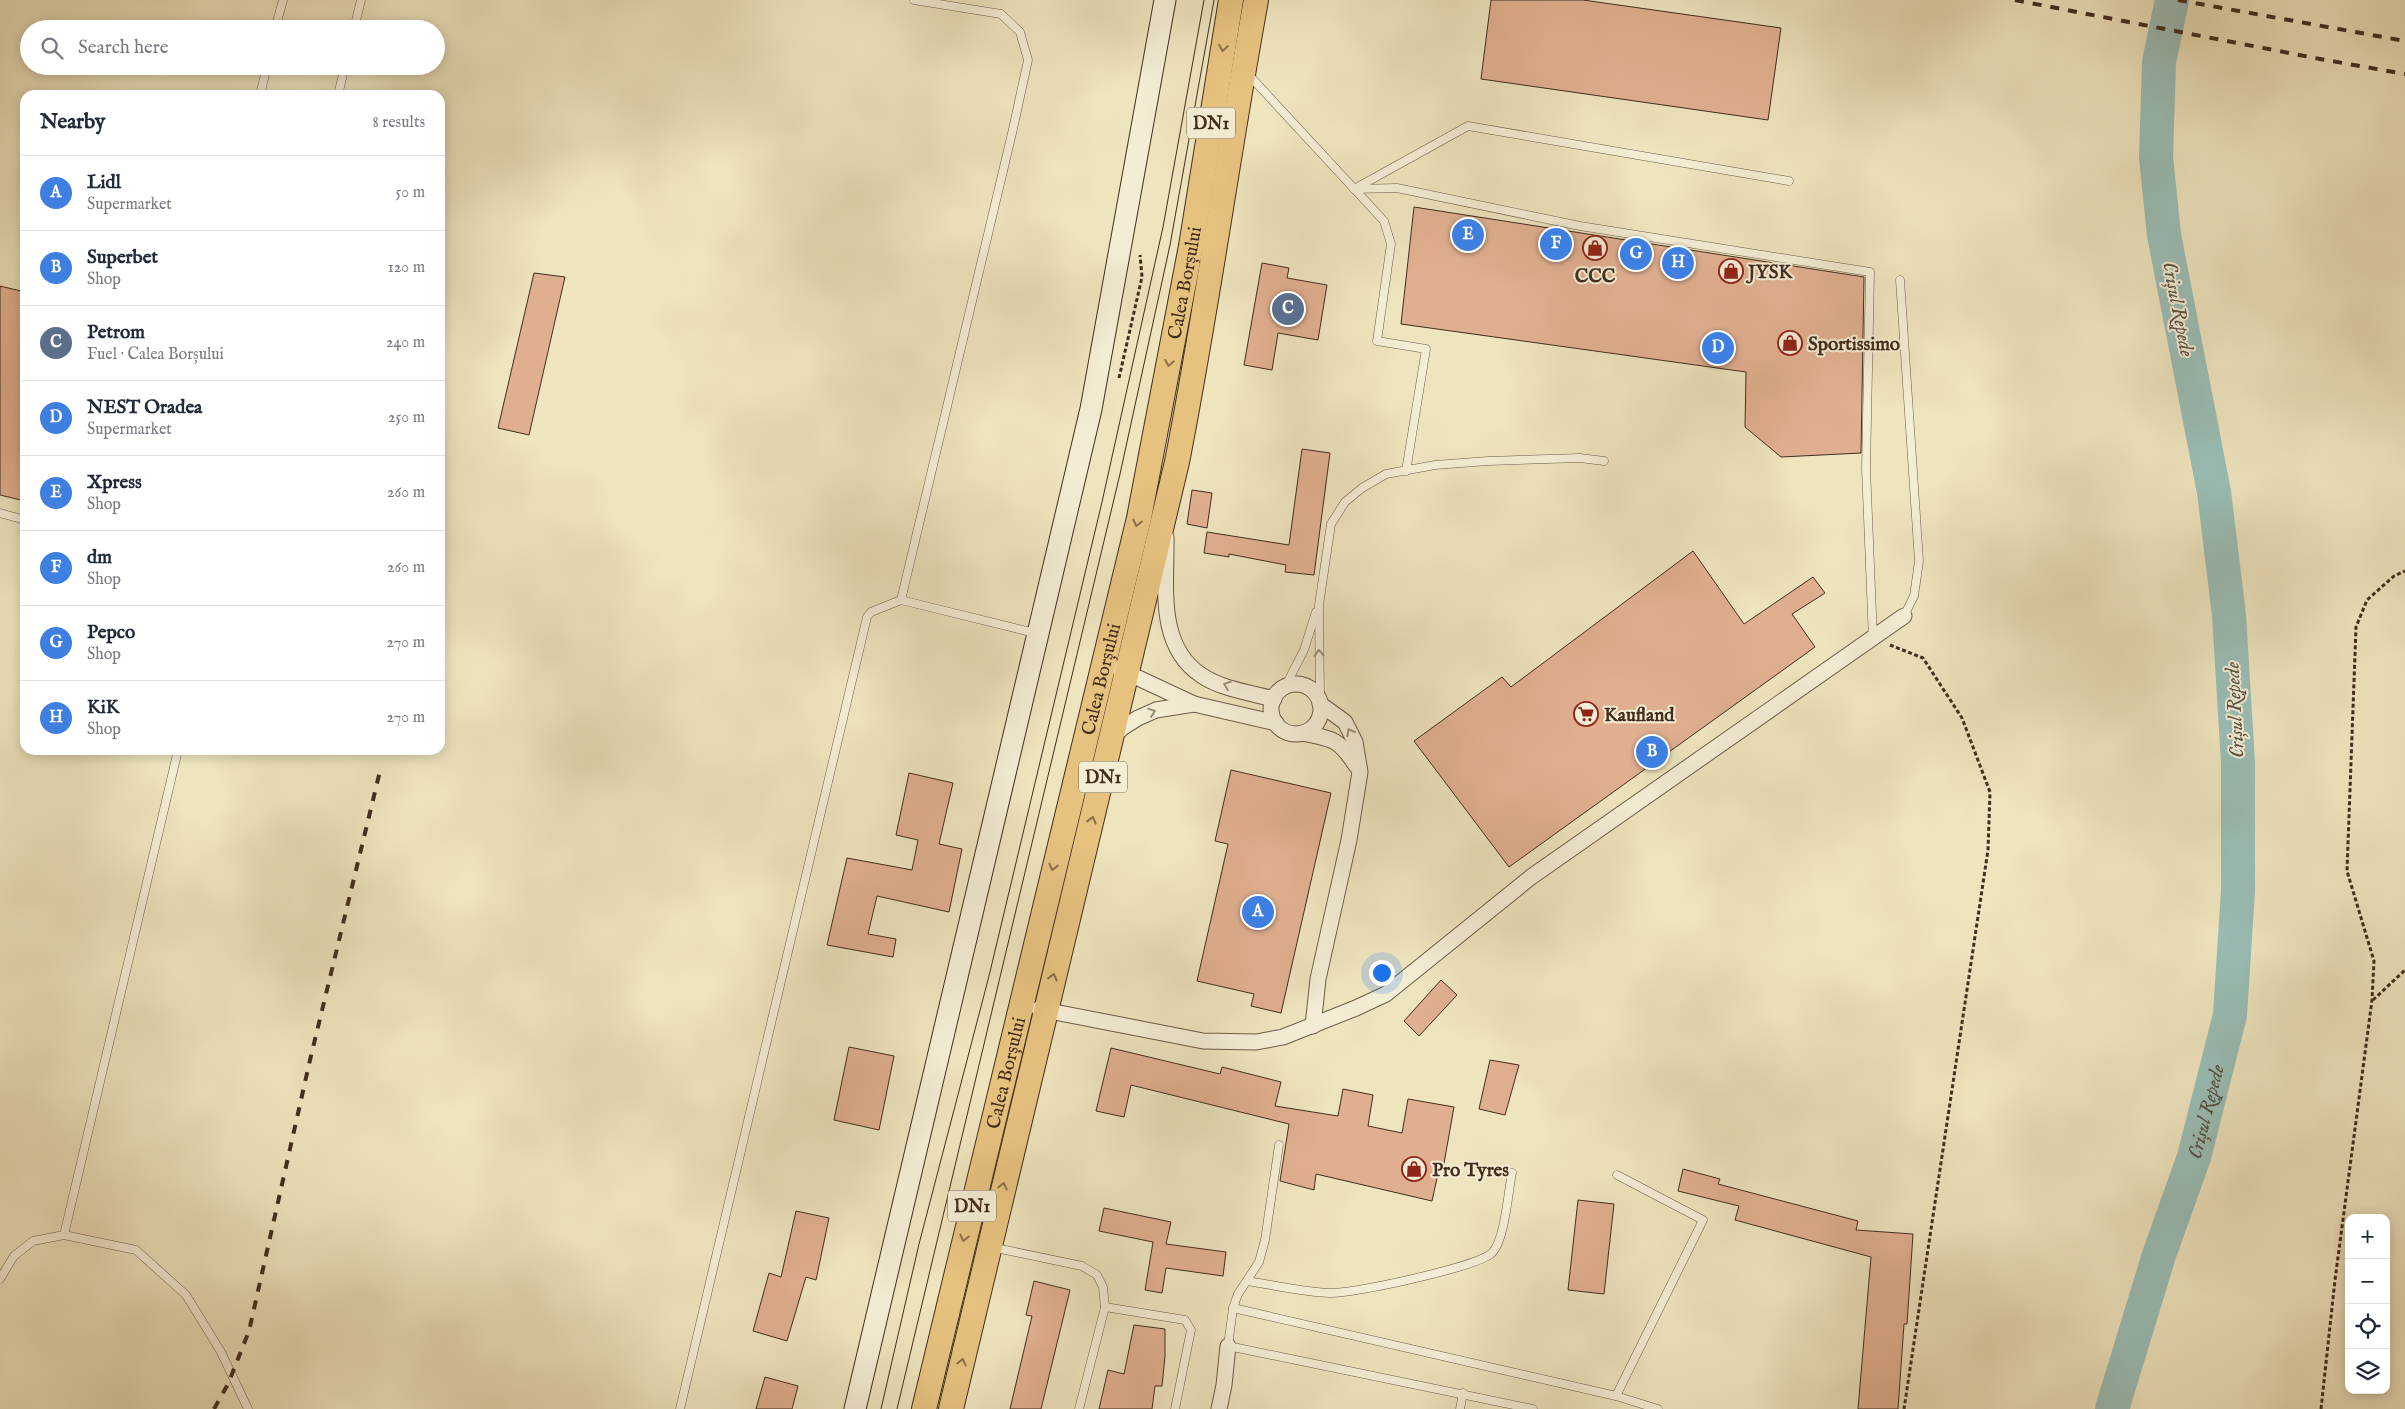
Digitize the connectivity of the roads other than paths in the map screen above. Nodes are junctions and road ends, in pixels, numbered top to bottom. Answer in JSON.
{"nodes":[{"id":1,"x":283,"y":0,"type":"edge"},
{"id":2,"x":362,"y":0,"type":"edge"},
{"id":3,"x":914,"y":0,"type":"edge"},
{"id":4,"x":1165,"y":0,"type":"edge"},
{"id":5,"x":1231,"y":0,"type":"edge"},
{"id":6,"x":1256,"y":0,"type":"edge"},
{"id":7,"x":277,"y":20,"type":"edge"},
{"id":8,"x":356,"y":20,"type":"edge"},
{"id":9,"x":1244,"y":68,"type":"junction"},
{"id":10,"x":264,"y":75,"type":"edge"},
{"id":11,"x":343,"y":75,"type":"edge"},
{"id":12,"x":261,"y":90,"type":"edge"},
{"id":13,"x":339,"y":90,"type":"edge"},
{"id":14,"x":1789,"y":181,"type":"dead end"},
{"id":15,"x":1354,"y":189,"type":"junction"},
{"id":16,"x":1900,"y":280,"type":"dead end"},
{"id":17,"x":1604,"y":461,"type":"dead end"},
{"id":18,"x":1406,"y":470,"type":"junction"},
{"id":19,"x":1166,"y":510,"type":"junction"},
{"id":20,"x":0,"y":513,"type":"edge"},
{"id":21,"x":20,"y":519,"type":"edge"},
{"id":22,"x":901,"y":600,"type":"junction"},
{"id":23,"x":1318,"y":605,"type":"junction"},
{"id":24,"x":1904,"y":616,"type":"joint"},
{"id":25,"x":1037,"y":634,"type":"junction"},
{"id":26,"x":1873,"y":638,"type":"junction"},
{"id":27,"x":1103,"y":664,"type":"junction"},
{"id":28,"x":1128,"y":672,"type":"junction"},
{"id":29,"x":1285,"y":687,"type":"junction"},
{"id":30,"x":1274,"y":699,"type":"junction"},
{"id":31,"x":1320,"y":702,"type":"junction"},
{"id":32,"x":1194,"y":704,"type":"junction"},
{"id":33,"x":1276,"y":723,"type":"junction"},
{"id":34,"x":1302,"y":734,"type":"junction"},
{"id":35,"x":1112,"y":738,"type":"junction"},
{"id":36,"x":177,"y":755,"type":"edge"},
{"id":37,"x":1360,"y":772,"type":"junction"},
{"id":38,"x":1020,"y":1004,"type":"junction"},
{"id":39,"x":1045,"y":1010,"type":"junction"},
{"id":40,"x":1313,"y":1026,"type":"junction"},
{"id":41,"x":1279,"y":1145,"type":"dead end"},
{"id":42,"x":1512,"y":1173,"type":"dead end"},
{"id":43,"x":1617,"y":1175,"type":"dead end"},
{"id":44,"x":64,"y":1235,"type":"junction"},
{"id":45,"x":989,"y":1246,"type":"junction"},
{"id":46,"x":0,"y":1279,"type":"edge"},
{"id":47,"x":1246,"y":1281,"type":"junction"},
{"id":48,"x":1105,"y":1307,"type":"junction"},
{"id":49,"x":1233,"y":1308,"type":"junction"},
{"id":50,"x":1228,"y":1346,"type":"junction"},
{"id":51,"x":1463,"y":1393,"type":"junction"},
{"id":52,"x":1616,"y":1396,"type":"junction"},
{"id":53,"x":248,"y":1409,"type":"edge"},
{"id":54,"x":680,"y":1409,"type":"edge"},
{"id":55,"x":855,"y":1409,"type":"edge"},
{"id":56,"x":924,"y":1409,"type":"edge"},
{"id":57,"x":950,"y":1409,"type":"edge"},
{"id":58,"x":1079,"y":1409,"type":"edge"},
{"id":59,"x":1175,"y":1409,"type":"edge"},
{"id":60,"x":1219,"y":1409,"type":"edge"},
{"id":61,"x":1460,"y":1409,"type":"edge"},
{"id":62,"x":1533,"y":1409,"type":"edge"},
{"id":63,"x":1658,"y":1409,"type":"edge"}],
"edges":[{"from":1,"to":7,"type":"lane"},
{"from":2,"to":8,"type":"lane"},
{"from":3,"to":22,"type":"lane"},
{"from":4,"to":25,"type":"street"},
{"from":5,"to":27,"type":"main road","name":"Calea Borșului","number":"DN1","one_way":true},
{"from":6,"to":9,"type":"main road","name":"Calea Borșului","number":"DN1"},
{"from":9,"to":15,"type":"lane"},
{"from":9,"to":19,"type":"main road","name":"Calea Borșului","number":"DN1"},
{"from":10,"to":12,"type":"lane"},
{"from":11,"to":13,"type":"lane"},
{"from":14,"to":15,"type":"lane"},
{"from":15,"to":18,"type":"lane"},
{"from":15,"to":26,"type":"lane"},
{"from":16,"to":24,"type":"lane"},
{"from":17,"to":18,"type":"lane"},
{"from":18,"to":23,"type":"lane"},
{"from":19,"to":28,"type":"main road","name":"Calea Borșului","number":"DN1"},
{"from":30,"to":19,"type":"street","one_way":true},
{"from":20,"to":21,"type":"lane"},
{"from":22,"to":25,"type":"lane"},
{"from":22,"to":54,"type":"lane"},
{"from":23,"to":29,"type":"lane"},
{"from":31,"to":23,"type":"lane","one_way":true},
{"from":24,"to":26,"type":"street"},
{"from":25,"to":55,"type":"street"},
{"from":26,"to":40,"type":"street"},
{"from":27,"to":28,"type":"street"},
{"from":27,"to":38,"type":"main road","name":"Calea Borșului","number":"DN1","one_way":true},
{"from":28,"to":32,"type":"street"},
{"from":28,"to":35,"type":"main road","name":"Calea Borșului","number":"DN1"},
{"from":29,"to":30,"type":"street"},
{"from":29,"to":31,"type":"street"},
{"from":30,"to":33,"type":"street"},
{"from":31,"to":34,"type":"street"},
{"from":37,"to":31,"type":"street","one_way":true},
{"from":32,"to":33,"type":"street"},
{"from":35,"to":32,"type":"street","one_way":true},
{"from":33,"to":34,"type":"street"},
{"from":34,"to":37,"type":"street"},
{"from":39,"to":35,"type":"main road","name":"Calea Borșului","number":"DN1","one_way":true},
{"from":36,"to":44,"type":"lane"},
{"from":37,"to":40,"type":"street"},
{"from":38,"to":39,"type":"street"},
{"from":38,"to":56,"type":"main road","name":"Calea Borșului","number":"DN1","one_way":true},
{"from":39,"to":40,"type":"street"},
{"from":45,"to":39,"type":"main road","name":"Calea Borșului","number":"DN1","one_way":true},
{"from":41,"to":47,"type":"lane"},
{"from":42,"to":47,"type":"lane"},
{"from":43,"to":52,"type":"lane"},
{"from":44,"to":46,"type":"lane"},
{"from":44,"to":53,"type":"lane"},
{"from":45,"to":48,"type":"lane"},
{"from":57,"to":45,"type":"main road","name":"Calea Borșului","number":"DN1","one_way":true},
{"from":47,"to":49,"type":"lane"},
{"from":48,"to":58,"type":"lane"},
{"from":48,"to":59,"type":"lane"},
{"from":49,"to":50,"type":"lane"},
{"from":49,"to":52,"type":"lane"},
{"from":50,"to":51,"type":"lane"},
{"from":50,"to":60,"type":"street"},
{"from":51,"to":61,"type":"lane"},
{"from":51,"to":62,"type":"lane"},
{"from":52,"to":63,"type":"lane"}]}
